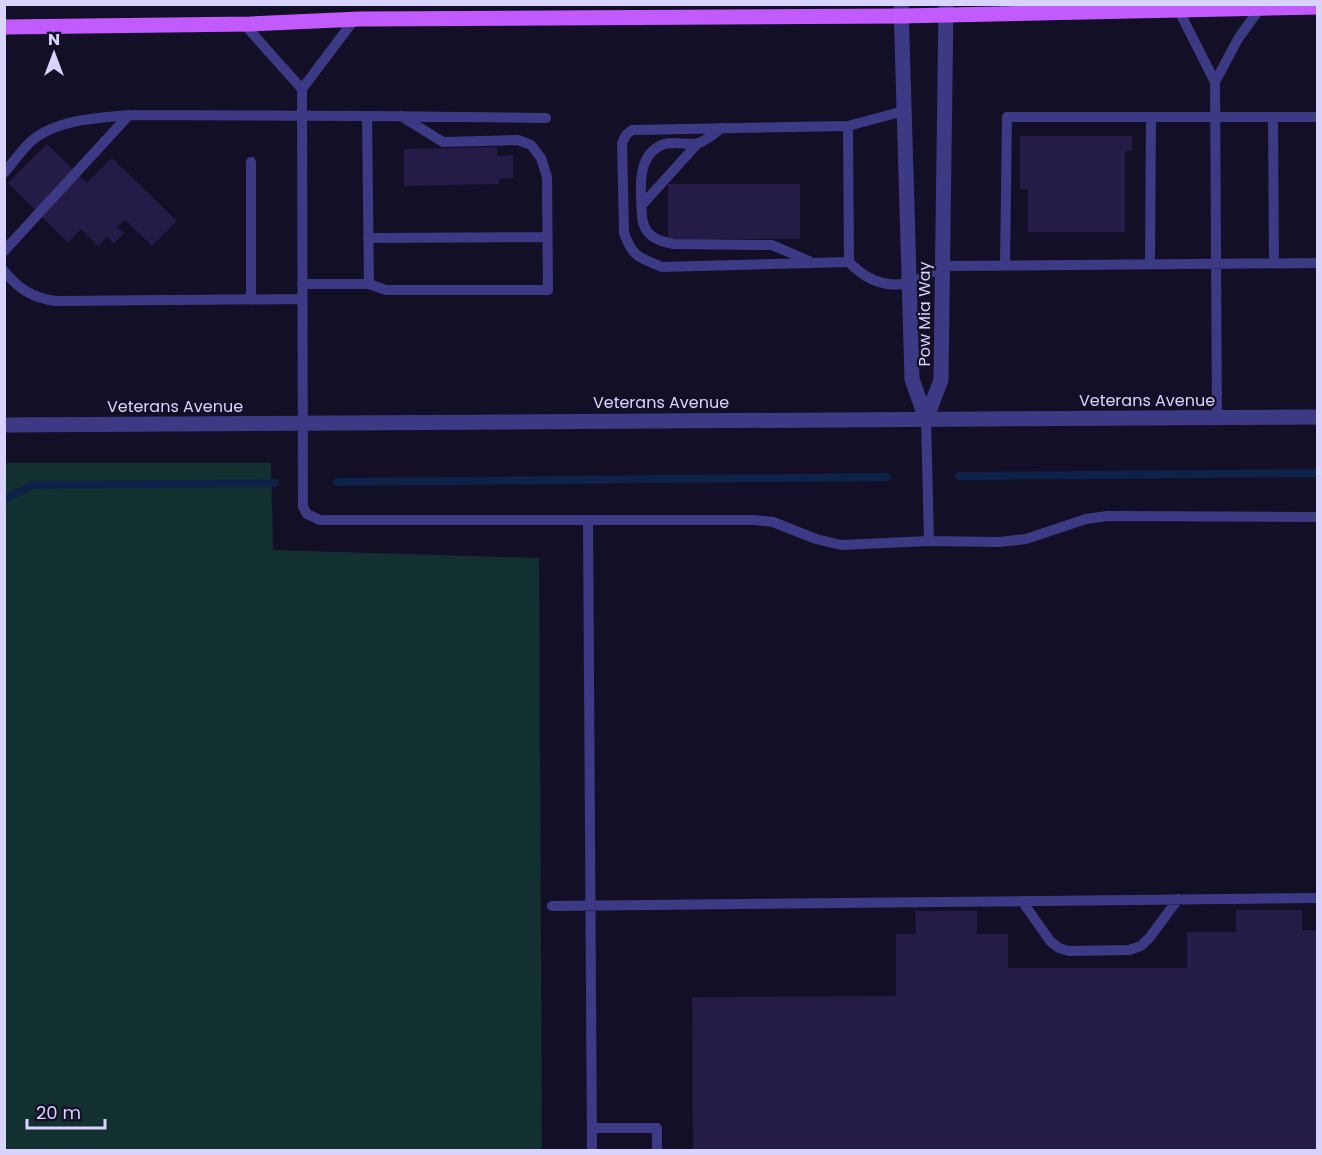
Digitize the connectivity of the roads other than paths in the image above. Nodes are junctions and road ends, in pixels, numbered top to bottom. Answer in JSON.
{"nodes":[{"id":1,"x":1317,"y":7,"type":"edge"},
{"id":2,"x":1260,"y":8,"type":"junction"},
{"id":3,"x":946,"y":9,"type":"edge"},
{"id":4,"x":1178,"y":9,"type":"junction"},
{"id":5,"x":901,"y":10,"type":"edge"},
{"id":6,"x":354,"y":20,"type":"junction"},
{"id":7,"x":244,"y":24,"type":"junction"},
{"id":8,"x":4,"y":27,"type":"edge"},
{"id":9,"x":1215,"y":82,"type":"junction"},
{"id":10,"x":302,"y":89,"type":"junction"},
{"id":11,"x":904,"y":111,"type":"junction"},
{"id":12,"x":129,"y":115,"type":"junction"},
{"id":13,"x":302,"y":116,"type":"junction"},
{"id":14,"x":367,"y":116,"type":"junction"},
{"id":15,"x":401,"y":116,"type":"junction"},
{"id":16,"x":1151,"y":117,"type":"junction"},
{"id":17,"x":1215,"y":117,"type":"junction"},
{"id":18,"x":1273,"y":117,"type":"junction"},
{"id":19,"x":1317,"y":117,"type":"edge"},
{"id":20,"x":546,"y":118,"type":"dead end"},
{"id":21,"x":848,"y":126,"type":"junction"},
{"id":22,"x":723,"y":128,"type":"junction"},
{"id":23,"x":698,"y":143,"type":"junction"},
{"id":24,"x":251,"y":162,"type":"dead end"},
{"id":25,"x":4,"y":173,"type":"edge"},
{"id":26,"x":642,"y":205,"type":"junction"},
{"id":27,"x":547,"y":237,"type":"junction"},
{"id":28,"x":368,"y":238,"type":"junction"},
{"id":29,"x":4,"y":251,"type":"edge"},
{"id":30,"x":849,"y":262,"type":"junction"},
{"id":31,"x":814,"y":263,"type":"junction"},
{"id":32,"x":1274,"y":263,"type":"junction"},
{"id":33,"x":1317,"y":263,"type":"edge"},
{"id":34,"x":1150,"y":264,"type":"junction"},
{"id":35,"x":1216,"y":264,"type":"junction"},
{"id":36,"x":1005,"y":265,"type":"junction"},
{"id":37,"x":942,"y":266,"type":"junction"},
{"id":38,"x":4,"y":271,"type":"edge"},
{"id":39,"x":910,"y":283,"type":"junction"},
{"id":40,"x":302,"y":284,"type":"junction"},
{"id":41,"x":369,"y":284,"type":"junction"},
{"id":42,"x":251,"y":300,"type":"junction"},
{"id":43,"x":302,"y":300,"type":"junction"},
{"id":44,"x":1217,"y":417,"type":"junction"},
{"id":45,"x":1317,"y":417,"type":"edge"},
{"id":46,"x":926,"y":419,"type":"junction"},
{"id":47,"x":302,"y":423,"type":"junction"},
{"id":48,"x":4,"y":425,"type":"edge"},
{"id":49,"x":1317,"y":517,"type":"edge"},
{"id":50,"x":588,"y":520,"type":"junction"},
{"id":51,"x":929,"y":542,"type":"junction"},
{"id":52,"x":1317,"y":898,"type":"edge"},
{"id":53,"x":1178,"y":899,"type":"junction"},
{"id":54,"x":1022,"y":901,"type":"junction"},
{"id":55,"x":552,"y":906,"type":"dead end"},
{"id":56,"x":590,"y":906,"type":"junction"},
{"id":57,"x":592,"y":1128,"type":"junction"},
{"id":58,"x":592,"y":1150,"type":"edge"},
{"id":59,"x":657,"y":1150,"type":"edge"}],
"edges":[{"from":1,"to":2,"type":"main road"},
{"from":2,"to":4,"type":"main road"},
{"from":2,"to":9,"type":"lane"},
{"from":3,"to":4,"type":"main road"},
{"from":3,"to":5,"type":"main road"},
{"from":3,"to":37,"type":"street","name":"Pow Mia Way"},
{"from":4,"to":9,"type":"lane"},
{"from":5,"to":6,"type":"main road"},
{"from":5,"to":11,"type":"street","name":"Pow Mia Way"},
{"from":6,"to":7,"type":"main road"},
{"from":6,"to":10,"type":"lane"},
{"from":7,"to":8,"type":"main road"},
{"from":7,"to":10,"type":"lane"},
{"from":9,"to":17,"type":"lane"},
{"from":10,"to":13,"type":"lane"},
{"from":11,"to":21,"type":"lane"},
{"from":11,"to":39,"type":"street","name":"Pow Mia Way"},
{"from":12,"to":13,"type":"lane"},
{"from":12,"to":25,"type":"lane"},
{"from":12,"to":29,"type":"lane"},
{"from":13,"to":14,"type":"lane"},
{"from":13,"to":40,"type":"lane"},
{"from":14,"to":15,"type":"lane"},
{"from":14,"to":28,"type":"lane"},
{"from":15,"to":20,"type":"lane"},
{"from":15,"to":27,"type":"lane"},
{"from":16,"to":17,"type":"lane"},
{"from":16,"to":34,"type":"lane"},
{"from":16,"to":36,"type":"lane"},
{"from":17,"to":18,"type":"lane"},
{"from":17,"to":35,"type":"lane"},
{"from":18,"to":19,"type":"lane"},
{"from":18,"to":32,"type":"lane"},
{"from":21,"to":22,"type":"lane"},
{"from":21,"to":30,"type":"lane"},
{"from":22,"to":23,"type":"lane"},
{"from":22,"to":31,"type":"lane"},
{"from":23,"to":26,"type":"lane"},
{"from":23,"to":26,"type":"lane"},
{"from":24,"to":42,"type":"lane"},
{"from":26,"to":31,"type":"lane"},
{"from":27,"to":28,"type":"lane"},
{"from":27,"to":41,"type":"lane"},
{"from":28,"to":41,"type":"lane"},
{"from":30,"to":31,"type":"lane"},
{"from":30,"to":39,"type":"lane"},
{"from":32,"to":33,"type":"lane"},
{"from":32,"to":35,"type":"lane"},
{"from":34,"to":35,"type":"lane"},
{"from":34,"to":36,"type":"lane"},
{"from":35,"to":44,"type":"lane"},
{"from":36,"to":37,"type":"lane"},
{"from":37,"to":39,"type":"lane"},
{"from":37,"to":46,"type":"street","name":"Pow Mia Way"},
{"from":38,"to":42,"type":"lane"},
{"from":39,"to":46,"type":"street","name":"Pow Mia Way"},
{"from":40,"to":41,"type":"lane"},
{"from":40,"to":43,"type":"lane"},
{"from":42,"to":43,"type":"lane"},
{"from":43,"to":47,"type":"lane"},
{"from":44,"to":45,"type":"street","name":"Veterans Avenue"},
{"from":44,"to":46,"type":"street","name":"Veterans Avenue"},
{"from":46,"to":47,"type":"street","name":"Veterans Avenue"},
{"from":46,"to":51,"type":"lane"},
{"from":47,"to":48,"type":"street","name":"Veterans Avenue"},
{"from":47,"to":50,"type":"lane"},
{"from":49,"to":51,"type":"lane"},
{"from":50,"to":51,"type":"lane"},
{"from":50,"to":56,"type":"lane"},
{"from":52,"to":53,"type":"lane"},
{"from":53,"to":54,"type":"lane"},
{"from":53,"to":54,"type":"lane"},
{"from":54,"to":56,"type":"lane"},
{"from":55,"to":56,"type":"lane"},
{"from":56,"to":57,"type":"lane"},
{"from":57,"to":58,"type":"lane"},
{"from":57,"to":59,"type":"lane"}]}
